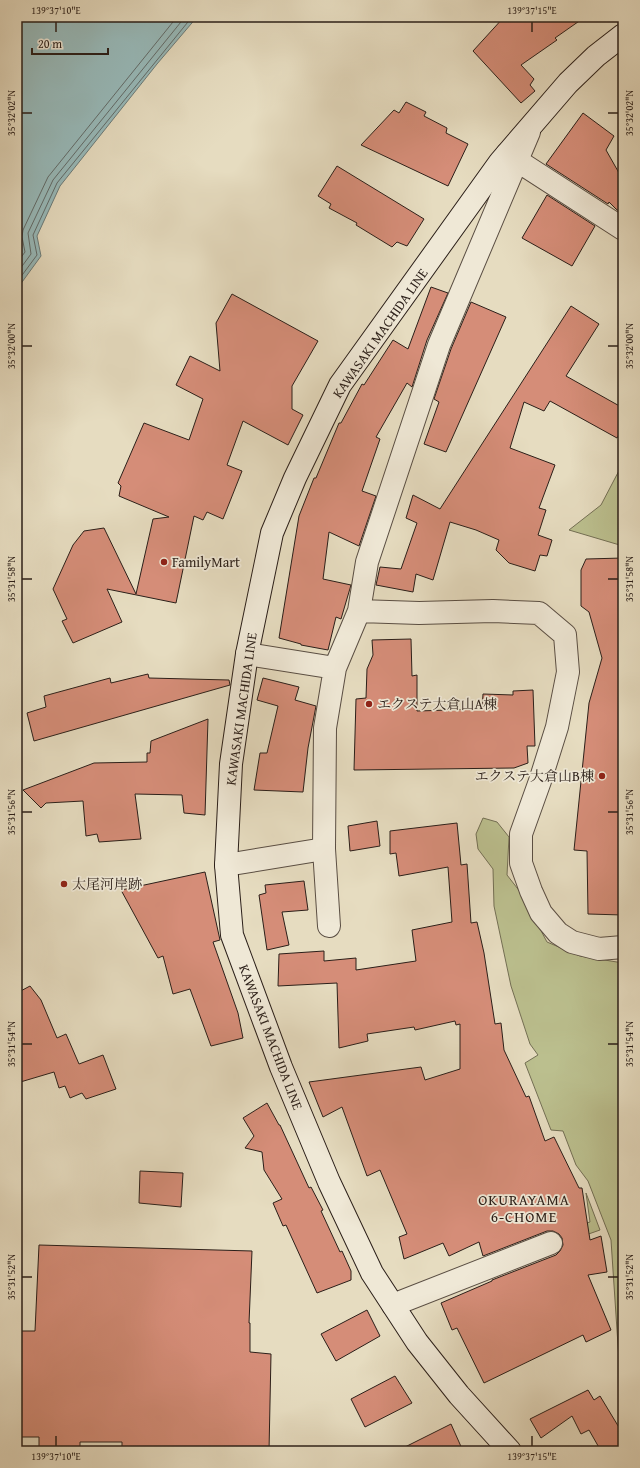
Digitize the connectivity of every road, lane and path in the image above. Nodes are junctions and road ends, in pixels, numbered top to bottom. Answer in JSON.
{"nodes":[{"id":1,"x":623,"y":35,"type":"edge"},
{"id":2,"x":512,"y":157,"type":"junction"},
{"id":3,"x":623,"y":229,"type":"edge"},
{"id":4,"x":359,"y":611,"type":"junction"},
{"id":5,"x":246,"y":654,"type":"junction"},
{"id":6,"x":335,"y":668,"type":"junction"},
{"id":7,"x":324,"y":849,"type":"junction"},
{"id":8,"x":226,"y":865,"type":"junction"},
{"id":9,"x":329,"y":926,"type":"dead end"},
{"id":10,"x":623,"y":947,"type":"edge"},
{"id":11,"x":551,"y":1243,"type":"dead end"},
{"id":12,"x":393,"y":1306,"type":"junction"},
{"id":13,"x":510,"y":1451,"type":"edge"}],
"edges":[{"from":1,"to":2,"type":"street","name":"KAWASAKI MACHIDA LINE"},
{"from":2,"to":3,"type":"street"},
{"from":2,"to":4,"type":"street"},
{"from":2,"to":5,"type":"street","name":"KAWASAKI MACHIDA LINE"},
{"from":4,"to":6,"type":"street"},
{"from":4,"to":10,"type":"street"},
{"from":5,"to":6,"type":"street"},
{"from":5,"to":8,"type":"street","name":"KAWASAKI MACHIDA LINE"},
{"from":6,"to":7,"type":"street"},
{"from":7,"to":8,"type":"street"},
{"from":7,"to":9,"type":"street"},
{"from":8,"to":12,"type":"street","name":"KAWASAKI MACHIDA LINE"},
{"from":11,"to":12,"type":"street"},
{"from":12,"to":13,"type":"street","name":"KAWASAKI MACHIDA LINE"}]}
